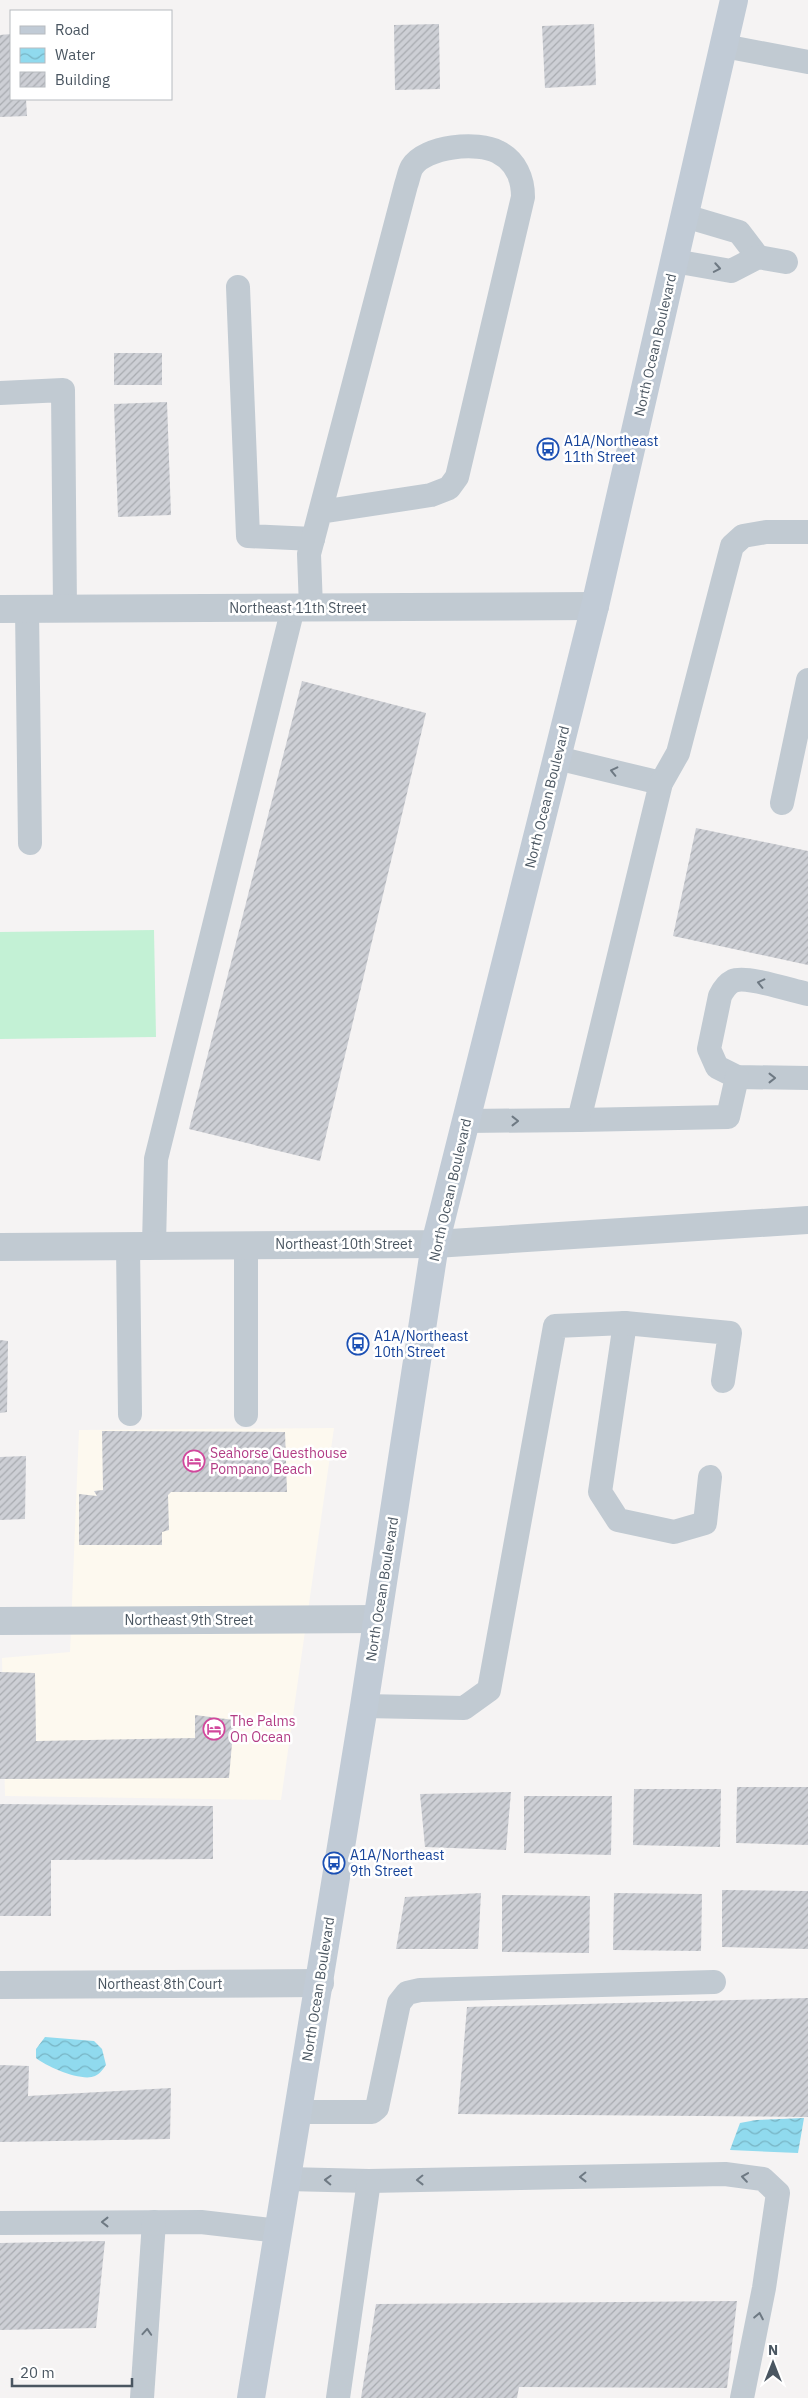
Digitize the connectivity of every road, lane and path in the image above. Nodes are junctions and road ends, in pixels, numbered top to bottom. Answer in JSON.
{"nodes":[{"id":1,"x":734,"y":0,"type":"edge"},
{"id":2,"x":724,"y":46,"type":"junction"},
{"id":3,"x":808,"y":62,"type":"edge"},
{"id":4,"x":685,"y":216,"type":"junction"},
{"id":5,"x":758,"y":257,"type":"junction"},
{"id":6,"x":674,"y":261,"type":"junction"},
{"id":7,"x":786,"y":262,"type":"dead end"},
{"id":8,"x":238,"y":287,"type":"dead end"},
{"id":9,"x":0,"y":392,"type":"edge"},
{"id":10,"x":320,"y":512,"type":"junction"},
{"id":11,"x":808,"y":532,"type":"edge"},
{"id":12,"x":313,"y":539,"type":"junction"},
{"id":13,"x":595,"y":606,"type":"junction"},
{"id":14,"x":302,"y":608,"type":"junction"},
{"id":15,"x":0,"y":609,"type":"edge"},
{"id":16,"x":27,"y":609,"type":"junction"},
{"id":17,"x":65,"y":609,"type":"junction"},
{"id":18,"x":808,"y":680,"type":"edge"},
{"id":19,"x":557,"y":758,"type":"junction"},
{"id":20,"x":661,"y":783,"type":"junction"},
{"id":21,"x":782,"y":803,"type":"dead end"},
{"id":22,"x":30,"y":843,"type":"dead end"},
{"id":23,"x":808,"y":994,"type":"edge"},
{"id":24,"x":737,"y":1077,"type":"junction"},
{"id":25,"x":808,"y":1078,"type":"edge"},
{"id":26,"x":579,"y":1120,"type":"junction"},
{"id":27,"x":466,"y":1121,"type":"junction"},
{"id":28,"x":808,"y":1220,"type":"edge"},
{"id":29,"x":435,"y":1244,"type":"junction"},
{"id":30,"x":246,"y":1245,"type":"junction"},
{"id":31,"x":0,"y":1246,"type":"edge"},
{"id":32,"x":141,"y":1246,"type":"junction"},
{"id":33,"x":625,"y":1323,"type":"junction"},
{"id":34,"x":723,"y":1381,"type":"dead end"},
{"id":35,"x":130,"y":1414,"type":"dead end"},
{"id":36,"x":246,"y":1415,"type":"dead end"},
{"id":37,"x":710,"y":1477,"type":"dead end"},
{"id":38,"x":378,"y":1619,"type":"junction"},
{"id":39,"x":0,"y":1621,"type":"edge"},
{"id":40,"x":364,"y":1706,"type":"junction"},
{"id":41,"x":714,"y":1982,"type":"dead end"},
{"id":42,"x":320,"y":1983,"type":"junction"},
{"id":43,"x":0,"y":1985,"type":"edge"},
{"id":44,"x":298,"y":2112,"type":"junction"},
{"id":45,"x":287,"y":2178,"type":"junction"},
{"id":46,"x":369,"y":2181,"type":"junction"},
{"id":47,"x":154,"y":2222,"type":"junction"},
{"id":48,"x":0,"y":2223,"type":"edge"},
{"id":49,"x":279,"y":2231,"type":"junction"},
{"id":50,"x":142,"y":2398,"type":"edge"},
{"id":51,"x":251,"y":2398,"type":"edge"},
{"id":52,"x":338,"y":2398,"type":"edge"},
{"id":53,"x":742,"y":2398,"type":"edge"}],
"edges":[{"from":1,"to":2,"type":"main road","name":"North Ocean Boulevard"},
{"from":2,"to":3,"type":"lane"},
{"from":2,"to":4,"type":"main road","name":"North Ocean Boulevard"},
{"from":4,"to":5,"type":"lane"},
{"from":4,"to":6,"type":"main road","name":"North Ocean Boulevard"},
{"from":6,"to":5,"type":"lane","one_way":true},
{"from":5,"to":7,"type":"lane"},
{"from":6,"to":13,"type":"main road","name":"North Ocean Boulevard"},
{"from":8,"to":12,"type":"lane"},
{"from":9,"to":17,"type":"lane"},
{"from":10,"to":10,"type":"lane"},
{"from":10,"to":12,"type":"lane"},
{"from":11,"to":20,"type":"lane"},
{"from":12,"to":14,"type":"lane"},
{"from":13,"to":14,"type":"street","name":"Northeast 11th Street"},
{"from":13,"to":19,"type":"main road","name":"North Ocean Boulevard"},
{"from":14,"to":17,"type":"street","name":"Northeast 11th Street"},
{"from":14,"to":32,"type":"lane"},
{"from":15,"to":16,"type":"street","name":"Northeast 11th Street"},
{"from":16,"to":17,"type":"street","name":"Northeast 11th Street"},
{"from":16,"to":22,"type":"lane"},
{"from":18,"to":21,"type":"lane"},
{"from":20,"to":19,"type":"lane","one_way":true},
{"from":19,"to":27,"type":"main road","name":"North Ocean Boulevard"},
{"from":20,"to":26,"type":"lane"},
{"from":23,"to":24,"type":"lane","one_way":true},
{"from":24,"to":25,"type":"lane","one_way":true},
{"from":24,"to":26,"type":"lane"},
{"from":27,"to":26,"type":"lane","one_way":true},
{"from":27,"to":29,"type":"main road","name":"North Ocean Boulevard"},
{"from":28,"to":29,"type":"street","name":"Northeast 10th Street"},
{"from":29,"to":30,"type":"street","name":"Northeast 10th Street"},
{"from":29,"to":38,"type":"main road","name":"North Ocean Boulevard"},
{"from":30,"to":32,"type":"street","name":"Northeast 10th Street"},
{"from":30,"to":36,"type":"lane"},
{"from":31,"to":32,"type":"street","name":"Northeast 10th Street"},
{"from":32,"to":35,"type":"lane"},
{"from":33,"to":34,"type":"lane"},
{"from":33,"to":37,"type":"lane"},
{"from":33,"to":40,"type":"lane"},
{"from":38,"to":39,"type":"street","name":"Northeast 9th Street"},
{"from":38,"to":40,"type":"main road","name":"North Ocean Boulevard"},
{"from":40,"to":42,"type":"main road","name":"North Ocean Boulevard"},
{"from":41,"to":44,"type":"lane"},
{"from":42,"to":43,"type":"street","name":"Northeast 8th Court"},
{"from":42,"to":44,"type":"main road","name":"North Ocean Boulevard"},
{"from":44,"to":45,"type":"main road","name":"North Ocean Boulevard"},
{"from":46,"to":45,"type":"lane","one_way":true},
{"from":45,"to":49,"type":"main road","name":"North Ocean Boulevard"},
{"from":46,"to":52,"type":"lane"},
{"from":53,"to":46,"type":"lane","one_way":true},
{"from":47,"to":48,"type":"lane","one_way":true},
{"from":47,"to":49,"type":"lane"},
{"from":50,"to":47,"type":"lane","one_way":true},
{"from":49,"to":51,"type":"main road","name":"North Ocean Boulevard"}]}
